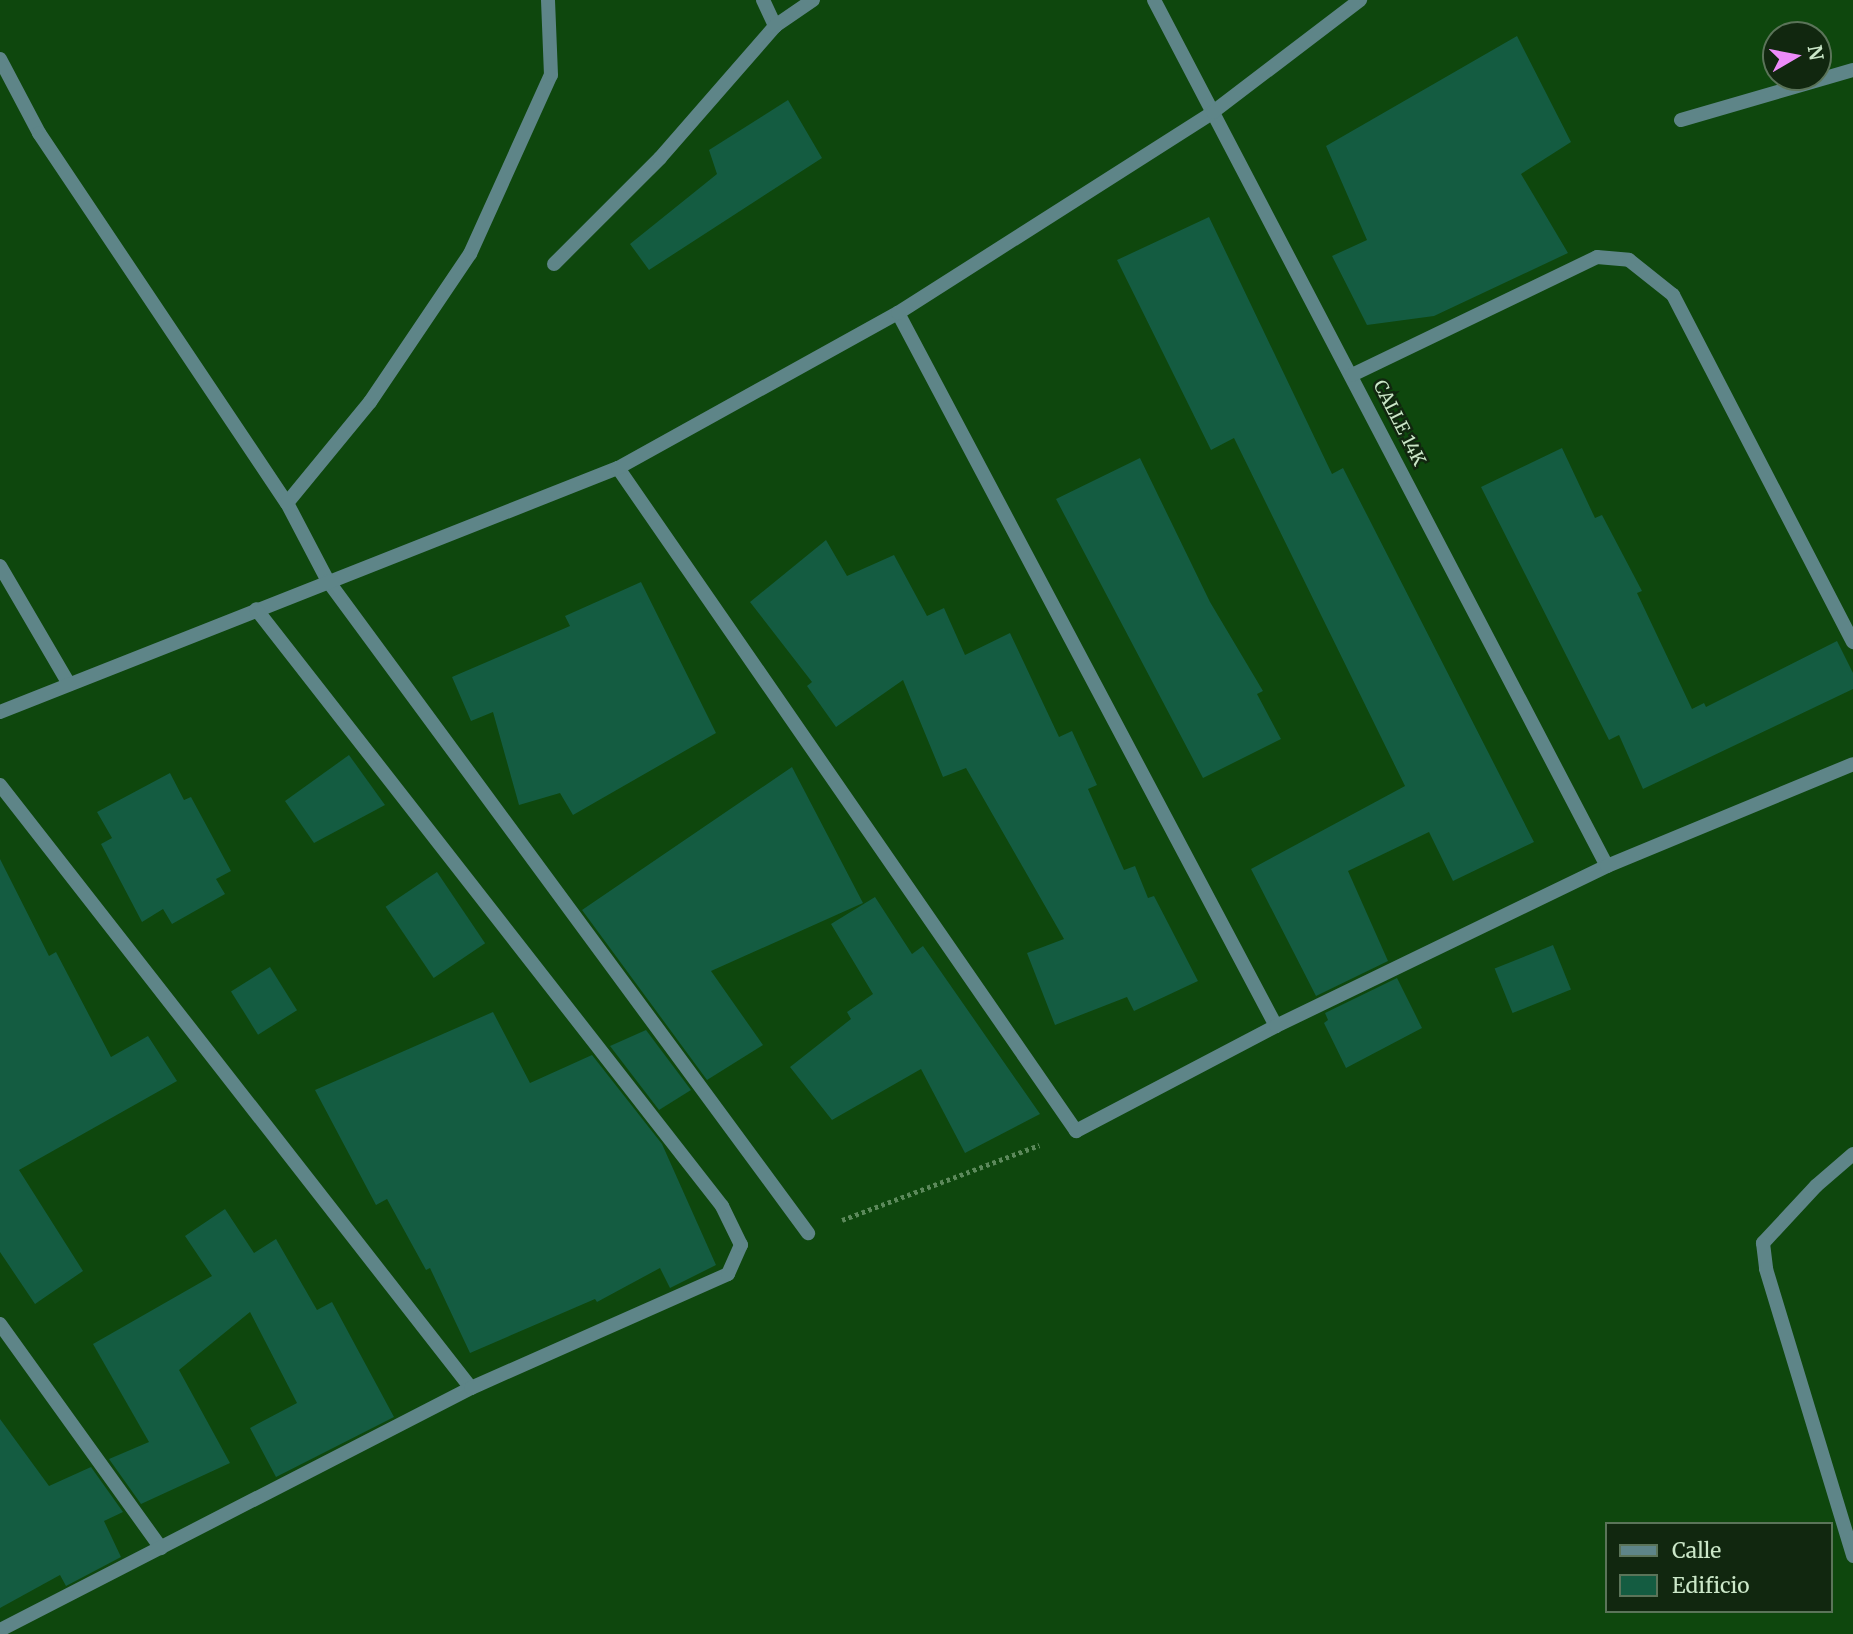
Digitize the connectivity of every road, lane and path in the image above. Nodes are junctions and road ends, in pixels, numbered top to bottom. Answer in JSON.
{"nodes":[{"id":1,"x":548,"y":0,"type":"edge"},
{"id":2,"x":762,"y":0,"type":"edge"},
{"id":3,"x":813,"y":0,"type":"edge"},
{"id":4,"x":1154,"y":0,"type":"edge"},
{"id":5,"x":1360,"y":0,"type":"edge"},
{"id":6,"x":775,"y":26,"type":"junction"},
{"id":7,"x":0,"y":59,"type":"edge"},
{"id":8,"x":1853,"y":70,"type":"edge"},
{"id":9,"x":1213,"y":112,"type":"junction"},
{"id":10,"x":1681,"y":120,"type":"dead end"},
{"id":11,"x":554,"y":264,"type":"dead end"},
{"id":12,"x":898,"y":313,"type":"junction"},
{"id":13,"x":1352,"y":375,"type":"junction"},
{"id":14,"x":618,"y":468,"type":"junction"},
{"id":15,"x":287,"y":503,"type":"junction"},
{"id":16,"x":0,"y":566,"type":"edge"},
{"id":17,"x":328,"y":581,"type":"junction"},
{"id":18,"x":256,"y":609,"type":"junction"},
{"id":19,"x":1853,"y":642,"type":"edge"},
{"id":20,"x":69,"y":684,"type":"junction"},
{"id":21,"x":0,"y":712,"type":"edge"},
{"id":22,"x":1853,"y":764,"type":"edge"},
{"id":23,"x":0,"y":785,"type":"edge"},
{"id":24,"x":1607,"y":866,"type":"junction"},
{"id":25,"x":1276,"y":1026,"type":"junction"},
{"id":26,"x":1076,"y":1130,"type":"junction"},
{"id":27,"x":1853,"y":1154,"type":"edge"},
{"id":28,"x":808,"y":1233,"type":"joint"},
{"id":29,"x":0,"y":1324,"type":"edge"},
{"id":30,"x":471,"y":1388,"type":"junction"},
{"id":31,"x":161,"y":1548,"type":"junction"},
{"id":32,"x":1853,"y":1556,"type":"edge"},
{"id":33,"x":0,"y":1630,"type":"edge"}],
"edges":[{"from":1,"to":15,"type":"street"},
{"from":2,"to":6,"type":"street"},
{"from":3,"to":6,"type":"street"},
{"from":4,"to":9,"type":"street","name":"CALLE 14K"},
{"from":5,"to":9,"type":"street"},
{"from":6,"to":11,"type":"street"},
{"from":7,"to":15,"type":"street"},
{"from":8,"to":10,"type":"street"},
{"from":9,"to":12,"type":"street"},
{"from":9,"to":13,"type":"street","name":"CALLE 14K"},
{"from":12,"to":14,"type":"street"},
{"from":12,"to":25,"type":"street"},
{"from":13,"to":19,"type":"street"},
{"from":13,"to":24,"type":"street","name":"CALLE 14K"},
{"from":14,"to":17,"type":"street"},
{"from":14,"to":26,"type":"street"},
{"from":15,"to":17,"type":"street"},
{"from":16,"to":20,"type":"street"},
{"from":17,"to":18,"type":"street"},
{"from":17,"to":28,"type":"street"},
{"from":18,"to":20,"type":"street"},
{"from":18,"to":30,"type":"street"},
{"from":20,"to":21,"type":"street"},
{"from":22,"to":24,"type":"street"},
{"from":23,"to":30,"type":"street"},
{"from":24,"to":25,"type":"street"},
{"from":25,"to":26,"type":"street"},
{"from":26,"to":28,"type":"path"},
{"from":27,"to":32,"type":"street"},
{"from":29,"to":31,"type":"street"},
{"from":30,"to":31,"type":"street"},
{"from":31,"to":33,"type":"street"}]}
